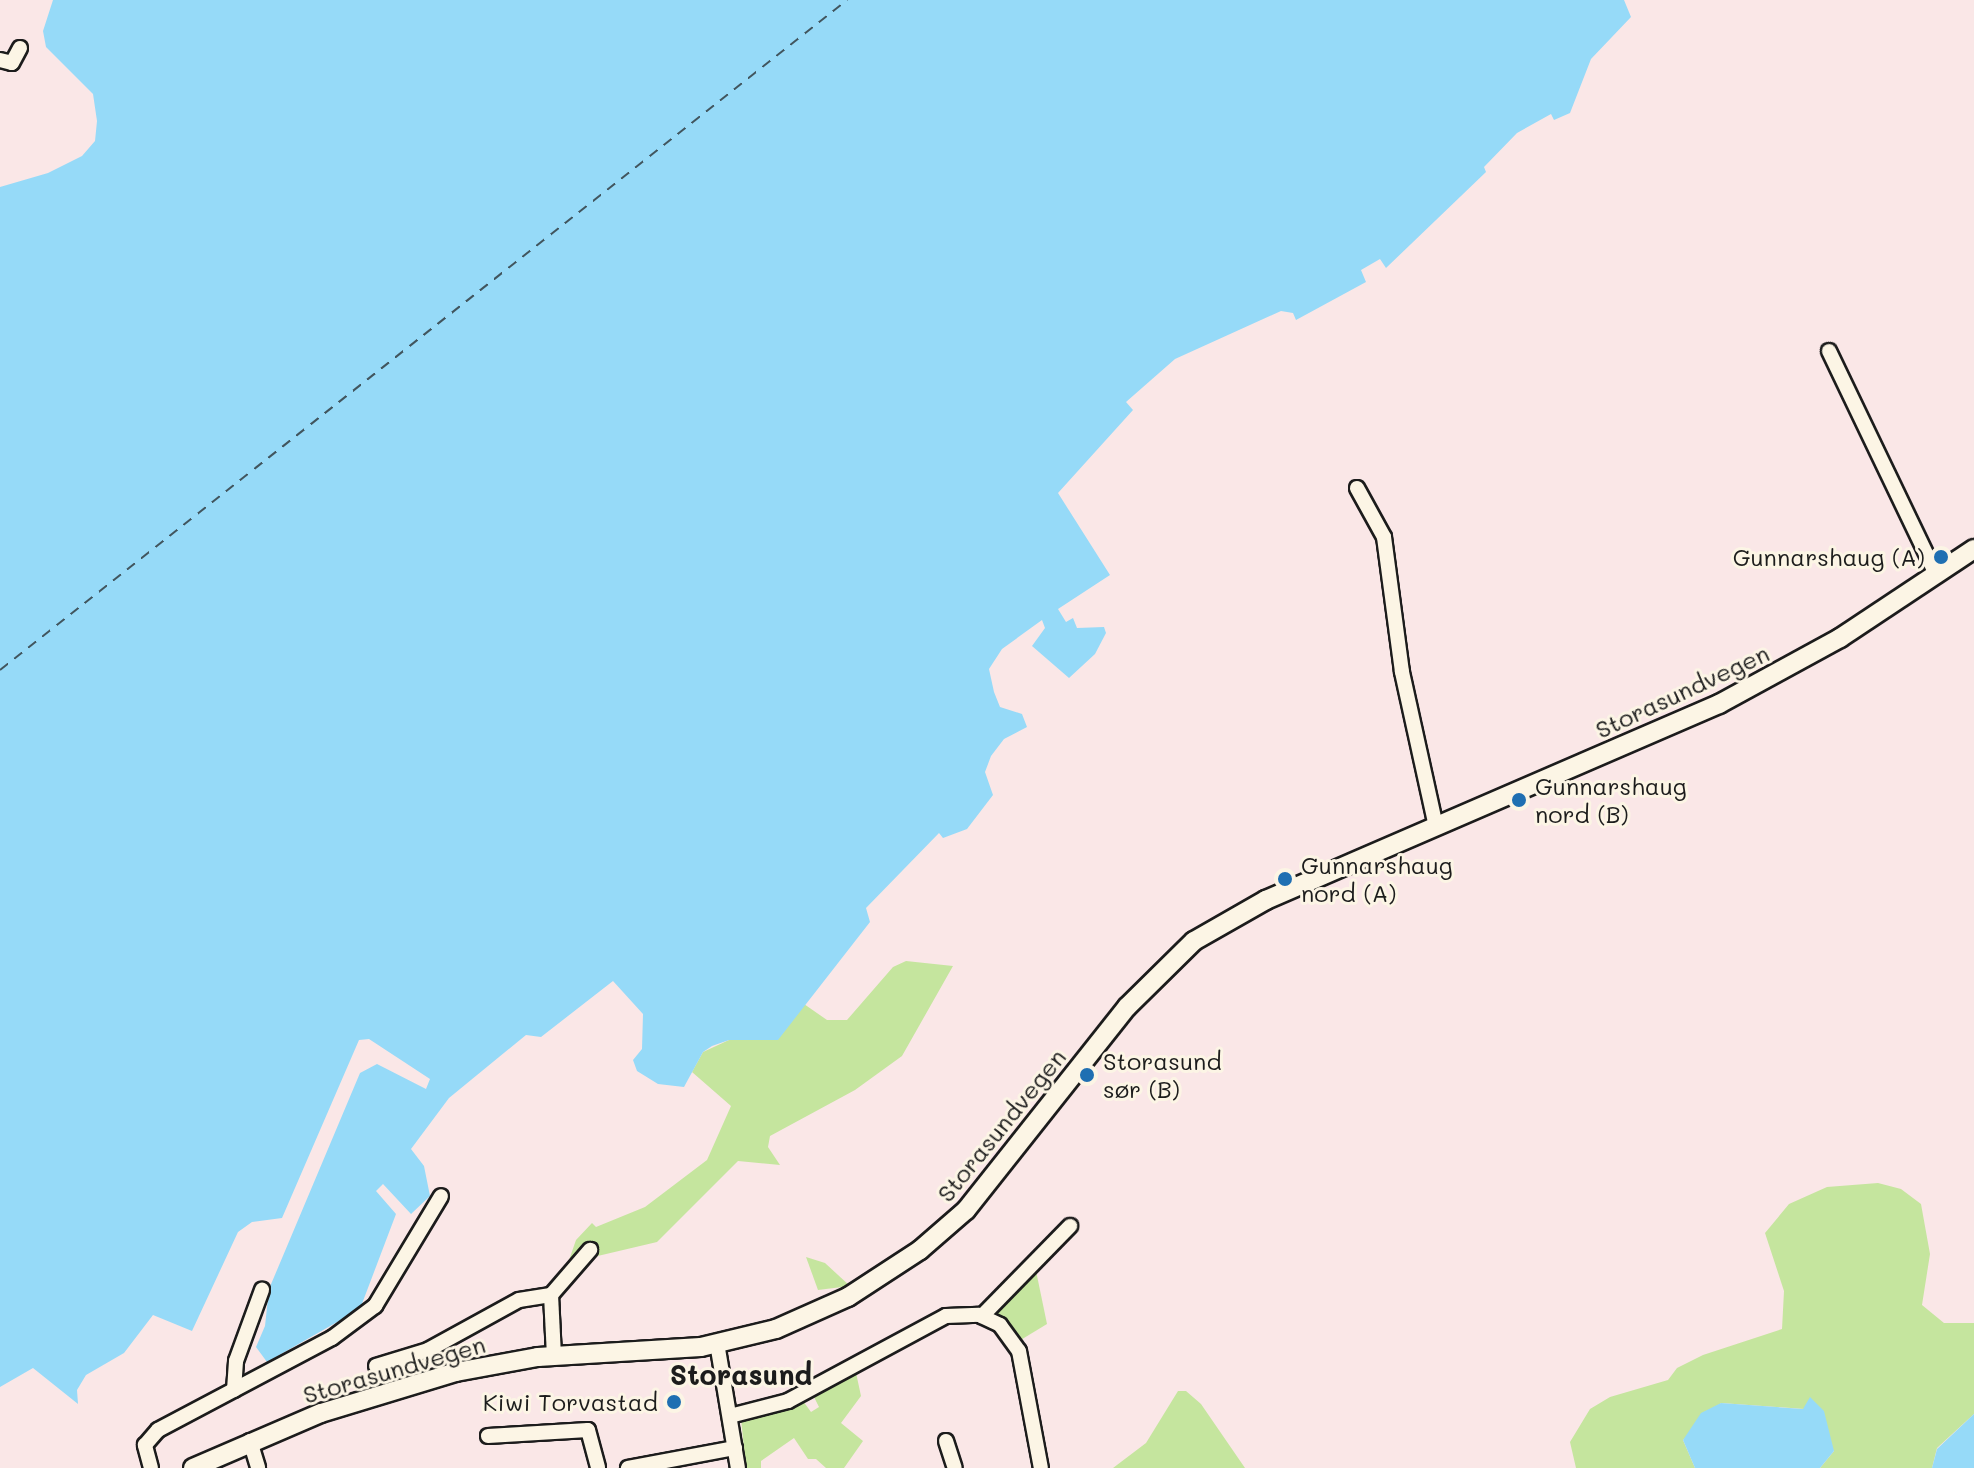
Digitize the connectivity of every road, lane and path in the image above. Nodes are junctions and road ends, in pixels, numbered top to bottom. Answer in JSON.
{"nodes":[{"id":1,"x":20,"y":48,"type":"dead end"},
{"id":2,"x":0,"y":60,"type":"edge"},
{"id":3,"x":1829,"y":351,"type":"dead end"},
{"id":4,"x":1357,"y":488,"type":"dead end"},
{"id":5,"x":1974,"y":549,"type":"edge"},
{"id":6,"x":1936,"y":574,"type":"junction"},
{"id":7,"x":1436,"y":827,"type":"junction"},
{"id":8,"x":441,"y":1196,"type":"dead end"},
{"id":9,"x":1070,"y":1226,"type":"dead end"},
{"id":10,"x":590,"y":1250,"type":"dead end"},
{"id":11,"x":262,"y":1290,"type":"dead end"},
{"id":12,"x":551,"y":1295,"type":"junction"},
{"id":13,"x":982,"y":1316,"type":"junction"},
{"id":14,"x":717,"y":1343,"type":"junction"},
{"id":15,"x":554,"y":1356,"type":"junction"},
{"id":16,"x":376,"y":1366,"type":"dead end"},
{"id":17,"x":234,"y":1390,"type":"junction"},
{"id":18,"x":730,"y":1416,"type":"junction"},
{"id":19,"x":488,"y":1436,"type":"dead end"},
{"id":20,"x":250,"y":1441,"type":"junction"},
{"id":21,"x":946,"y":1441,"type":"dead end"},
{"id":22,"x":735,"y":1448,"type":"junction"},
{"id":23,"x":151,"y":1468,"type":"edge"},
{"id":24,"x":193,"y":1468,"type":"edge"},
{"id":25,"x":258,"y":1468,"type":"edge"},
{"id":26,"x":598,"y":1468,"type":"edge"},
{"id":27,"x":628,"y":1468,"type":"edge"},
{"id":28,"x":738,"y":1468,"type":"edge"},
{"id":29,"x":955,"y":1468,"type":"edge"},
{"id":30,"x":1041,"y":1468,"type":"edge"}],
"edges":[{"from":1,"to":2,"type":"street"},
{"from":3,"to":6,"type":"street"},
{"from":4,"to":7,"type":"street"},
{"from":5,"to":6,"type":"main road","name":"Storasundvegen"},
{"from":6,"to":7,"type":"main road","name":"Storasundvegen"},
{"from":7,"to":14,"type":"main road","name":"Storasundvegen"},
{"from":8,"to":17,"type":"street","name":"Storasundvegen"},
{"from":9,"to":13,"type":"street"},
{"from":10,"to":12,"type":"street"},
{"from":11,"to":17,"type":"street"},
{"from":12,"to":15,"type":"street"},
{"from":12,"to":16,"type":"street"},
{"from":13,"to":18,"type":"street"},
{"from":13,"to":30,"type":"street"},
{"from":14,"to":15,"type":"main road","name":"Storasundvegen"},
{"from":14,"to":18,"type":"street"},
{"from":15,"to":20,"type":"main road","name":"Storasundvegen"},
{"from":17,"to":23,"type":"street","name":"Storasundvegen"},
{"from":18,"to":22,"type":"street"},
{"from":19,"to":26,"type":"street"},
{"from":20,"to":24,"type":"main road","name":"Storasundvegen"},
{"from":20,"to":25,"type":"street"},
{"from":21,"to":29,"type":"street"},
{"from":22,"to":27,"type":"street"},
{"from":22,"to":28,"type":"street"}]}
